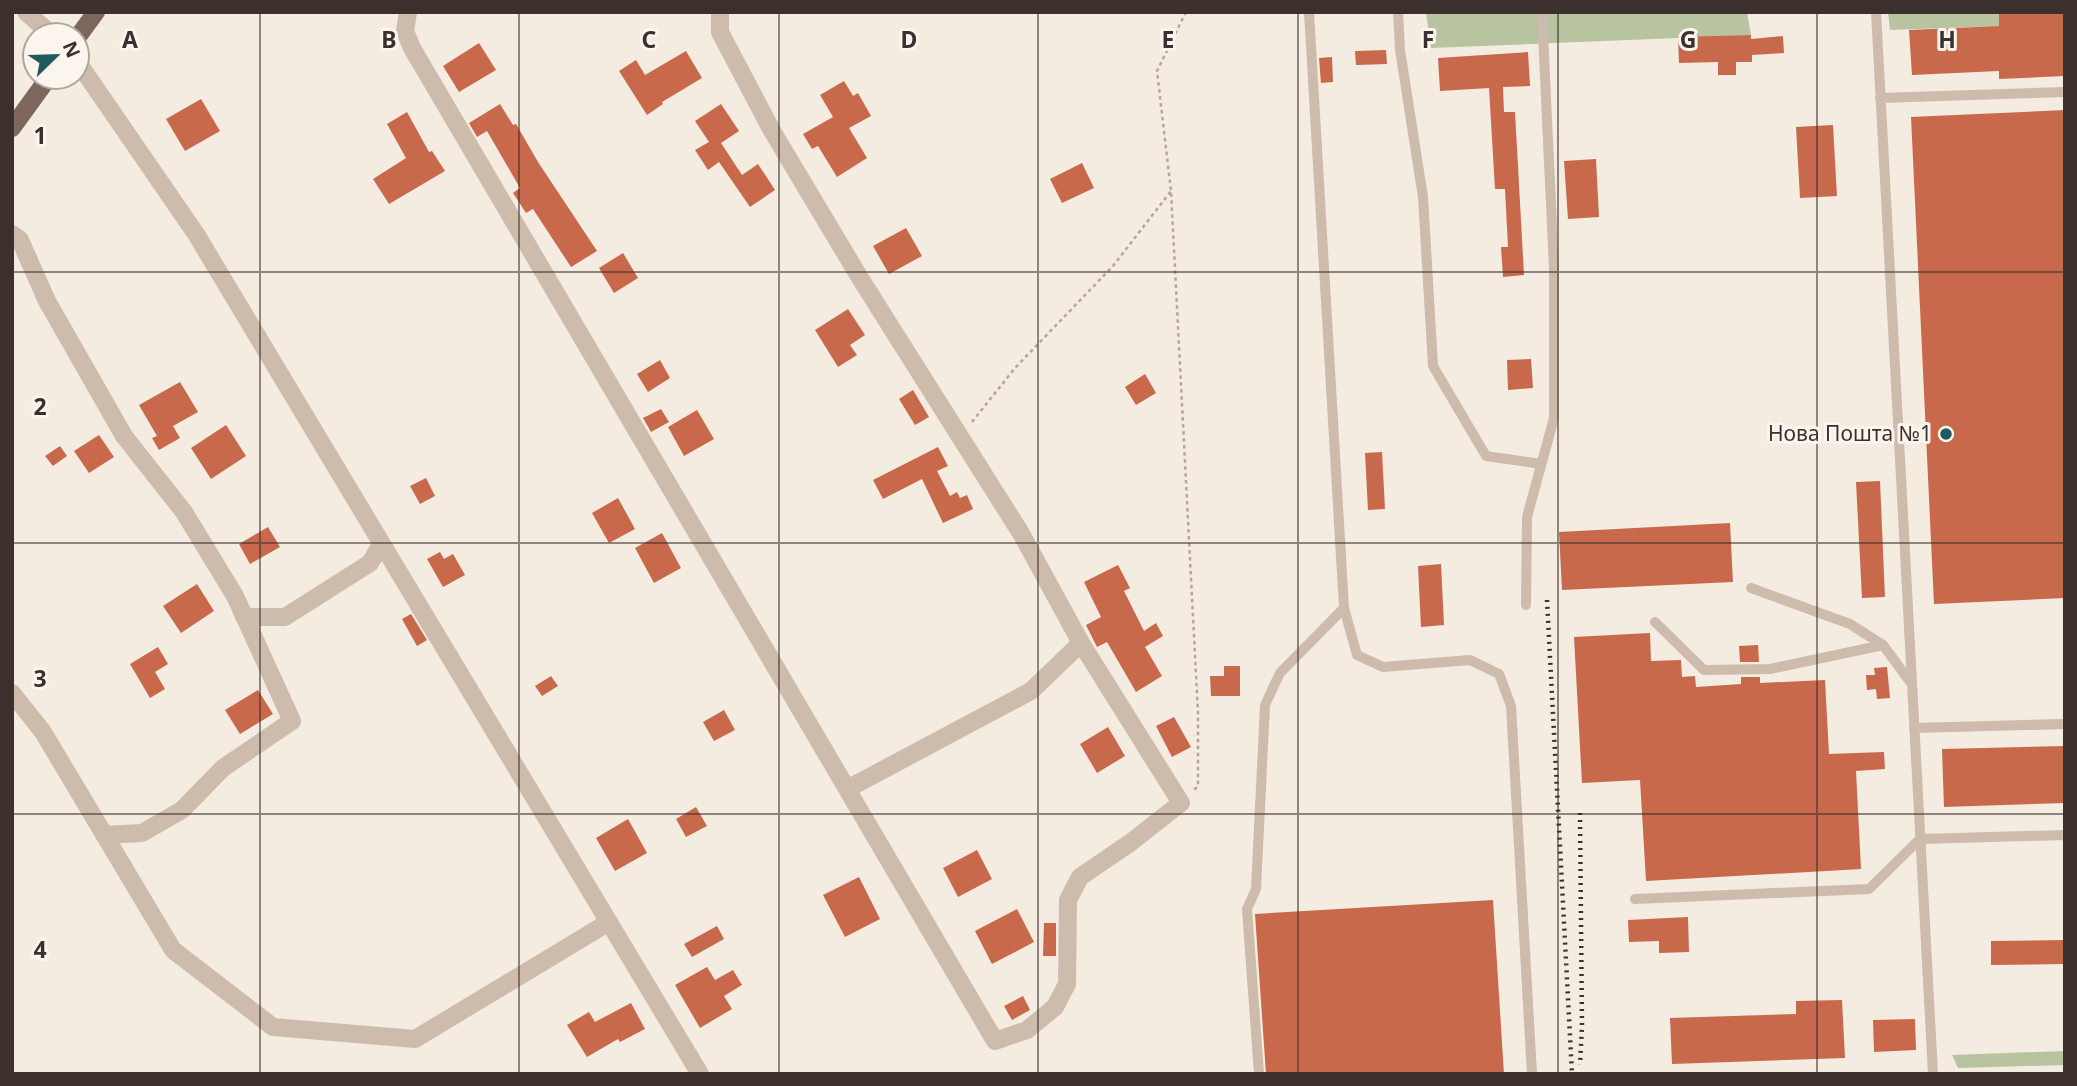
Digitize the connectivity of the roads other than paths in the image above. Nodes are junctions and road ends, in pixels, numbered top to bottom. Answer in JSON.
{"nodes":[{"id":1,"x":408,"y":12,"type":"edge"},
{"id":2,"x":720,"y":12,"type":"edge"},
{"id":3,"x":1309,"y":12,"type":"edge"},
{"id":4,"x":1398,"y":12,"type":"edge"},
{"id":5,"x":1542,"y":12,"type":"edge"},
{"id":6,"x":1876,"y":12,"type":"edge"},
{"id":7,"x":91,"y":81,"type":"edge"},
{"id":8,"x":39,"y":91,"type":"edge"},
{"id":9,"x":2065,"y":92,"type":"edge"},
{"id":10,"x":1880,"y":98,"type":"junction"},
{"id":11,"x":12,"y":128,"type":"edge"},
{"id":12,"x":12,"y":234,"type":"edge"},
{"id":13,"x":1541,"y":464,"type":"junction"},
{"id":14,"x":380,"y":545,"type":"junction"},
{"id":15,"x":1751,"y":588,"type":"dead end"},
{"id":16,"x":1526,"y":605,"type":"dead end"},
{"id":17,"x":1344,"y":608,"type":"junction"},
{"id":18,"x":244,"y":617,"type":"junction"},
{"id":19,"x":1655,"y":622,"type":"dead end"},
{"id":20,"x":1082,"y":643,"type":"junction"},
{"id":21,"x":1883,"y":645,"type":"junction"},
{"id":22,"x":1911,"y":683,"type":"junction"},
{"id":23,"x":12,"y":693,"type":"edge"},
{"id":24,"x":2065,"y":724,"type":"edge"},
{"id":25,"x":1914,"y":728,"type":"junction"},
{"id":26,"x":847,"y":789,"type":"junction"},
{"id":27,"x":104,"y":835,"type":"junction"},
{"id":28,"x":2065,"y":835,"type":"edge"},
{"id":29,"x":1920,"y":839,"type":"junction"},
{"id":30,"x":1635,"y":900,"type":"dead end"},
{"id":31,"x":609,"y":922,"type":"junction"},
{"id":32,"x":700,"y":1074,"type":"edge"},
{"id":33,"x":1259,"y":1074,"type":"edge"},
{"id":34,"x":1532,"y":1074,"type":"edge"},
{"id":35,"x":1933,"y":1074,"type":"edge"}],
"edges":[{"from":1,"to":26,"type":"street"},
{"from":2,"to":20,"type":"street"},
{"from":3,"to":17,"type":"lane"},
{"from":4,"to":13,"type":"lane"},
{"from":5,"to":13,"type":"lane"},
{"from":6,"to":10,"type":"lane"},
{"from":7,"to":14,"type":"street"},
{"from":8,"to":11,"type":"main road"},
{"from":9,"to":10,"type":"lane"},
{"from":10,"to":22,"type":"lane"},
{"from":12,"to":18,"type":"street"},
{"from":13,"to":16,"type":"lane"},
{"from":14,"to":18,"type":"street"},
{"from":14,"to":31,"type":"street"},
{"from":15,"to":21,"type":"lane"},
{"from":17,"to":33,"type":"lane"},
{"from":17,"to":34,"type":"lane"},
{"from":18,"to":27,"type":"street"},
{"from":19,"to":21,"type":"lane"},
{"from":20,"to":26,"type":"street"},
{"from":20,"to":26,"type":"street"},
{"from":21,"to":22,"type":"lane"},
{"from":22,"to":25,"type":"lane"},
{"from":23,"to":27,"type":"street"},
{"from":24,"to":25,"type":"lane"},
{"from":25,"to":29,"type":"lane"},
{"from":27,"to":31,"type":"street"},
{"from":28,"to":29,"type":"lane"},
{"from":29,"to":30,"type":"lane"},
{"from":29,"to":35,"type":"lane"},
{"from":31,"to":32,"type":"street"}]}
